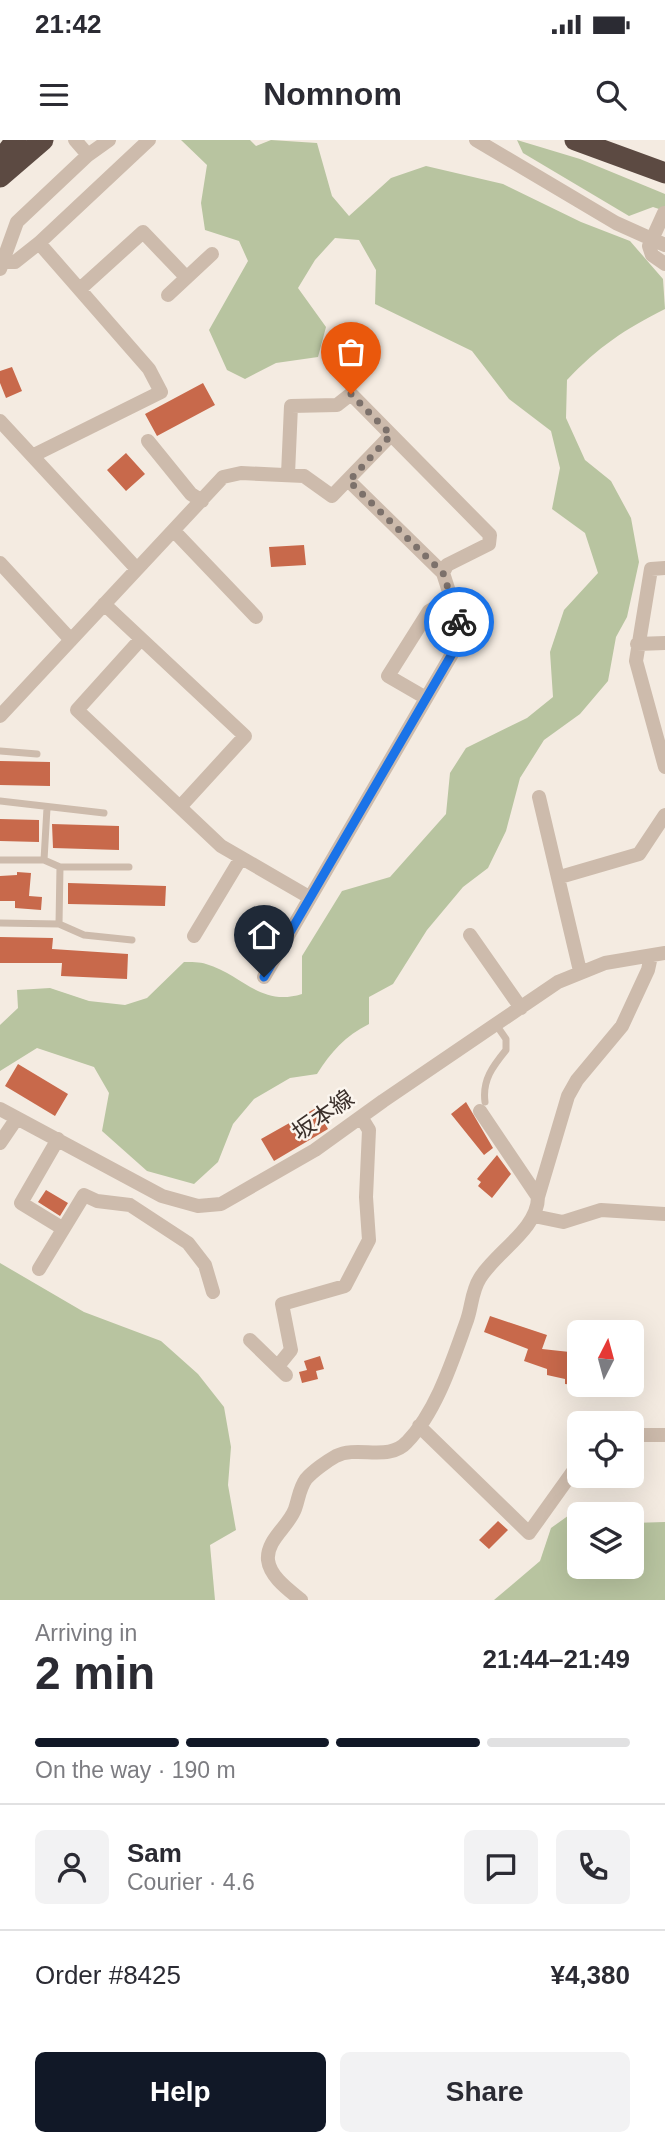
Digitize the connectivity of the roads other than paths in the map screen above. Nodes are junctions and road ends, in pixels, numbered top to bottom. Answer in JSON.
{"nodes":[{"id":1,"x":16,"y":140,"type":"edge"},
{"id":2,"x":43,"y":140,"type":"edge"},
{"id":3,"x":75,"y":140,"type":"edge"},
{"id":4,"x":109,"y":140,"type":"edge"},
{"id":5,"x":149,"y":140,"type":"edge"},
{"id":6,"x":476,"y":140,"type":"edge"},
{"id":7,"x":575,"y":140,"type":"edge"},
{"id":8,"x":603,"y":140,"type":"edge"},
{"id":9,"x":88,"y":155,"type":"junction"},
{"id":10,"x":0,"y":161,"type":"edge"},
{"id":11,"x":665,"y":167,"type":"edge"},
{"id":12,"x":665,"y":173,"type":"edge"},
{"id":13,"x":0,"y":177,"type":"edge"},
{"id":14,"x":664,"y":213,"type":"edge"},
{"id":15,"x":650,"y":239,"type":"junction"},
{"id":16,"x":39,"y":243,"type":"junction"},
{"id":17,"x":665,"y":245,"type":"edge"},
{"id":18,"x":212,"y":254,"type":"dead end"},
{"id":19,"x":665,"y":264,"type":"edge"},
{"id":20,"x":1,"y":266,"type":"edge"},
{"id":21,"x":186,"y":277,"type":"junction"},
{"id":22,"x":80,"y":289,"type":"junction"},
{"id":23,"x":168,"y":295,"type":"dead end"},
{"id":24,"x":0,"y":421,"type":"edge"},
{"id":25,"x":391,"y":435,"type":"junction"},
{"id":26,"x":148,"y":441,"type":"dead end"},
{"id":27,"x":34,"y":455,"type":"junction"},
{"id":28,"x":288,"y":474,"type":"junction"},
{"id":29,"x":349,"y":481,"type":"junction"},
{"id":30,"x":202,"y":501,"type":"junction"},
{"id":31,"x":174,"y":531,"type":"junction"},
{"id":32,"x":0,"y":563,"type":"edge"},
{"id":33,"x":136,"y":568,"type":"junction"},
{"id":34,"x":665,"y":568,"type":"edge"},
{"id":35,"x":443,"y":573,"type":"junction"},
{"id":36,"x":453,"y":598,"type":"junction"},
{"id":37,"x":104,"y":604,"type":"junction"},
{"id":38,"x":256,"y":617,"type":"dead end"},
{"id":39,"x":141,"y":639,"type":"junction"},
{"id":40,"x":71,"y":640,"type":"junction"},
{"id":41,"x":665,"y":643,"type":"edge"},
{"id":42,"x":638,"y":644,"type":"junction"},
{"id":43,"x":426,"y":698,"type":"junction"},
{"id":44,"x":1,"y":714,"type":"edge"},
{"id":45,"x":0,"y":751,"type":"edge"},
{"id":46,"x":37,"y":754,"type":"dead end"},
{"id":47,"x":665,"y":767,"type":"edge"},
{"id":48,"x":539,"y":797,"type":"dead end"},
{"id":49,"x":0,"y":801,"type":"edge"},
{"id":50,"x":180,"y":807,"type":"junction"},
{"id":51,"x":47,"y":808,"type":"junction"},
{"id":52,"x":104,"y":813,"type":"dead end"},
{"id":53,"x":665,"y":815,"type":"edge"},
{"id":54,"x":240,"y":858,"type":"junction"},
{"id":55,"x":0,"y":860,"type":"edge"},
{"id":56,"x":44,"y":860,"type":"junction"},
{"id":57,"x":60,"y":867,"type":"junction"},
{"id":58,"x":129,"y":867,"type":"dead end"},
{"id":59,"x":560,"y":877,"type":"junction"},
{"id":60,"x":309,"y":897,"type":"junction"},
{"id":61,"x":0,"y":923,"type":"edge"},
{"id":62,"x":59,"y":923,"type":"junction"},
{"id":63,"x":470,"y":935,"type":"dead end"},
{"id":64,"x":194,"y":936,"type":"dead end"},
{"id":65,"x":132,"y":940,"type":"dead end"},
{"id":66,"x":658,"y":955,"type":"edge"},
{"id":67,"x":580,"y":971,"type":"junction"},
{"id":68,"x":264,"y":977,"type":"dead end"},
{"id":69,"x":521,"y":1008,"type":"junction"},
{"id":70,"x":497,"y":1026,"type":"junction"},
{"id":71,"x":483,"y":1107,"type":"joint"},
{"id":72,"x":0,"y":1109,"type":"edge"},
{"id":73,"x":361,"y":1117,"type":"junction"},
{"id":74,"x":17,"y":1118,"type":"junction"},
{"id":75,"x":58,"y":1139,"type":"junction"},
{"id":76,"x":0,"y":1143,"type":"edge"},
{"id":77,"x":538,"y":1197,"type":"junction"},
{"id":78,"x":665,"y":1214,"type":"edge"},
{"id":79,"x":534,"y":1216,"type":"junction"},
{"id":80,"x":62,"y":1227,"type":"junction"},
{"id":81,"x":38,"y":1269,"type":"dead end"},
{"id":82,"x":214,"y":1292,"type":"dead end"},
{"id":83,"x":250,"y":1340,"type":"dead end"},
{"id":84,"x":419,"y":1426,"type":"junction"},
{"id":85,"x":644,"y":1435,"type":"edge"},
{"id":86,"x":665,"y":1435,"type":"edge"},
{"id":87,"x":567,"y":1481,"type":"edge"},
{"id":88,"x":301,"y":1600,"type":"edge"}],
"edges":[{"from":1,"to":10,"type":"highway"},
{"from":2,"to":13,"type":"highway"},
{"from":3,"to":9,"type":"street"},
{"from":4,"to":9,"type":"street"},
{"from":5,"to":16,"type":"street"},
{"from":6,"to":15,"type":"street"},
{"from":7,"to":12,"type":"highway"},
{"from":8,"to":11,"type":"highway"},
{"from":9,"to":20,"type":"street"},
{"from":14,"to":15,"type":"street"},
{"from":15,"to":17,"type":"street"},
{"from":15,"to":19,"type":"street"},
{"from":16,"to":20,"type":"street"},
{"from":16,"to":22,"type":"street"},
{"from":18,"to":21,"type":"street"},
{"from":21,"to":22,"type":"street"},
{"from":21,"to":23,"type":"street"},
{"from":22,"to":27,"type":"street"},
{"from":24,"to":27,"type":"street"},
{"from":25,"to":28,"type":"street"},
{"from":25,"to":29,"type":"street"},
{"from":25,"to":35,"type":"street"},
{"from":26,"to":30,"type":"street"},
{"from":27,"to":33,"type":"street"},
{"from":28,"to":29,"type":"street"},
{"from":28,"to":30,"type":"street"},
{"from":29,"to":35,"type":"street"},
{"from":30,"to":31,"type":"street"},
{"from":31,"to":33,"type":"street"},
{"from":31,"to":38,"type":"street"},
{"from":32,"to":40,"type":"street"},
{"from":33,"to":37,"type":"street"},
{"from":34,"to":42,"type":"street"},
{"from":35,"to":36,"type":"street"},
{"from":36,"to":43,"type":"street"},
{"from":36,"to":43,"type":"street"},
{"from":37,"to":39,"type":"street"},
{"from":37,"to":40,"type":"street"},
{"from":39,"to":50,"type":"street"},
{"from":39,"to":50,"type":"street"},
{"from":40,"to":44,"type":"street"},
{"from":41,"to":42,"type":"street"},
{"from":42,"to":47,"type":"street"},
{"from":43,"to":60,"type":"street"},
{"from":45,"to":46,"type":"lane"},
{"from":48,"to":59,"type":"street"},
{"from":49,"to":51,"type":"lane"},
{"from":50,"to":54,"type":"street"},
{"from":51,"to":52,"type":"lane"},
{"from":51,"to":56,"type":"lane"},
{"from":53,"to":59,"type":"street"},
{"from":54,"to":60,"type":"street"},
{"from":54,"to":64,"type":"street"},
{"from":55,"to":56,"type":"lane"},
{"from":56,"to":57,"type":"lane"},
{"from":57,"to":58,"type":"lane"},
{"from":57,"to":62,"type":"lane"},
{"from":59,"to":67,"type":"street"},
{"from":60,"to":68,"type":"street"},
{"from":61,"to":62,"type":"lane"},
{"from":62,"to":65,"type":"lane"},
{"from":63,"to":69,"type":"street"},
{"from":66,"to":67,"type":"street","name":"坂本線"},
{"from":66,"to":77,"type":"street"},
{"from":67,"to":69,"type":"street","name":"坂本線"},
{"from":69,"to":70,"type":"street","name":"坂本線"},
{"from":70,"to":71,"type":"lane"},
{"from":70,"to":73,"type":"street","name":"坂本線"},
{"from":71,"to":77,"type":"street"},
{"from":72,"to":74,"type":"street","name":"坂本線"},
{"from":73,"to":75,"type":"street","name":"坂本線"},
{"from":73,"to":83,"type":"street"},
{"from":74,"to":75,"type":"street","name":"坂本線"},
{"from":74,"to":76,"type":"street"},
{"from":75,"to":80,"type":"street"},
{"from":77,"to":79,"type":"street"},
{"from":78,"to":79,"type":"street"},
{"from":79,"to":84,"type":"street"},
{"from":80,"to":81,"type":"street"},
{"from":80,"to":82,"type":"street"},
{"from":84,"to":87,"type":"street"},
{"from":84,"to":88,"type":"street"},
{"from":85,"to":86,"type":"street"}]}
